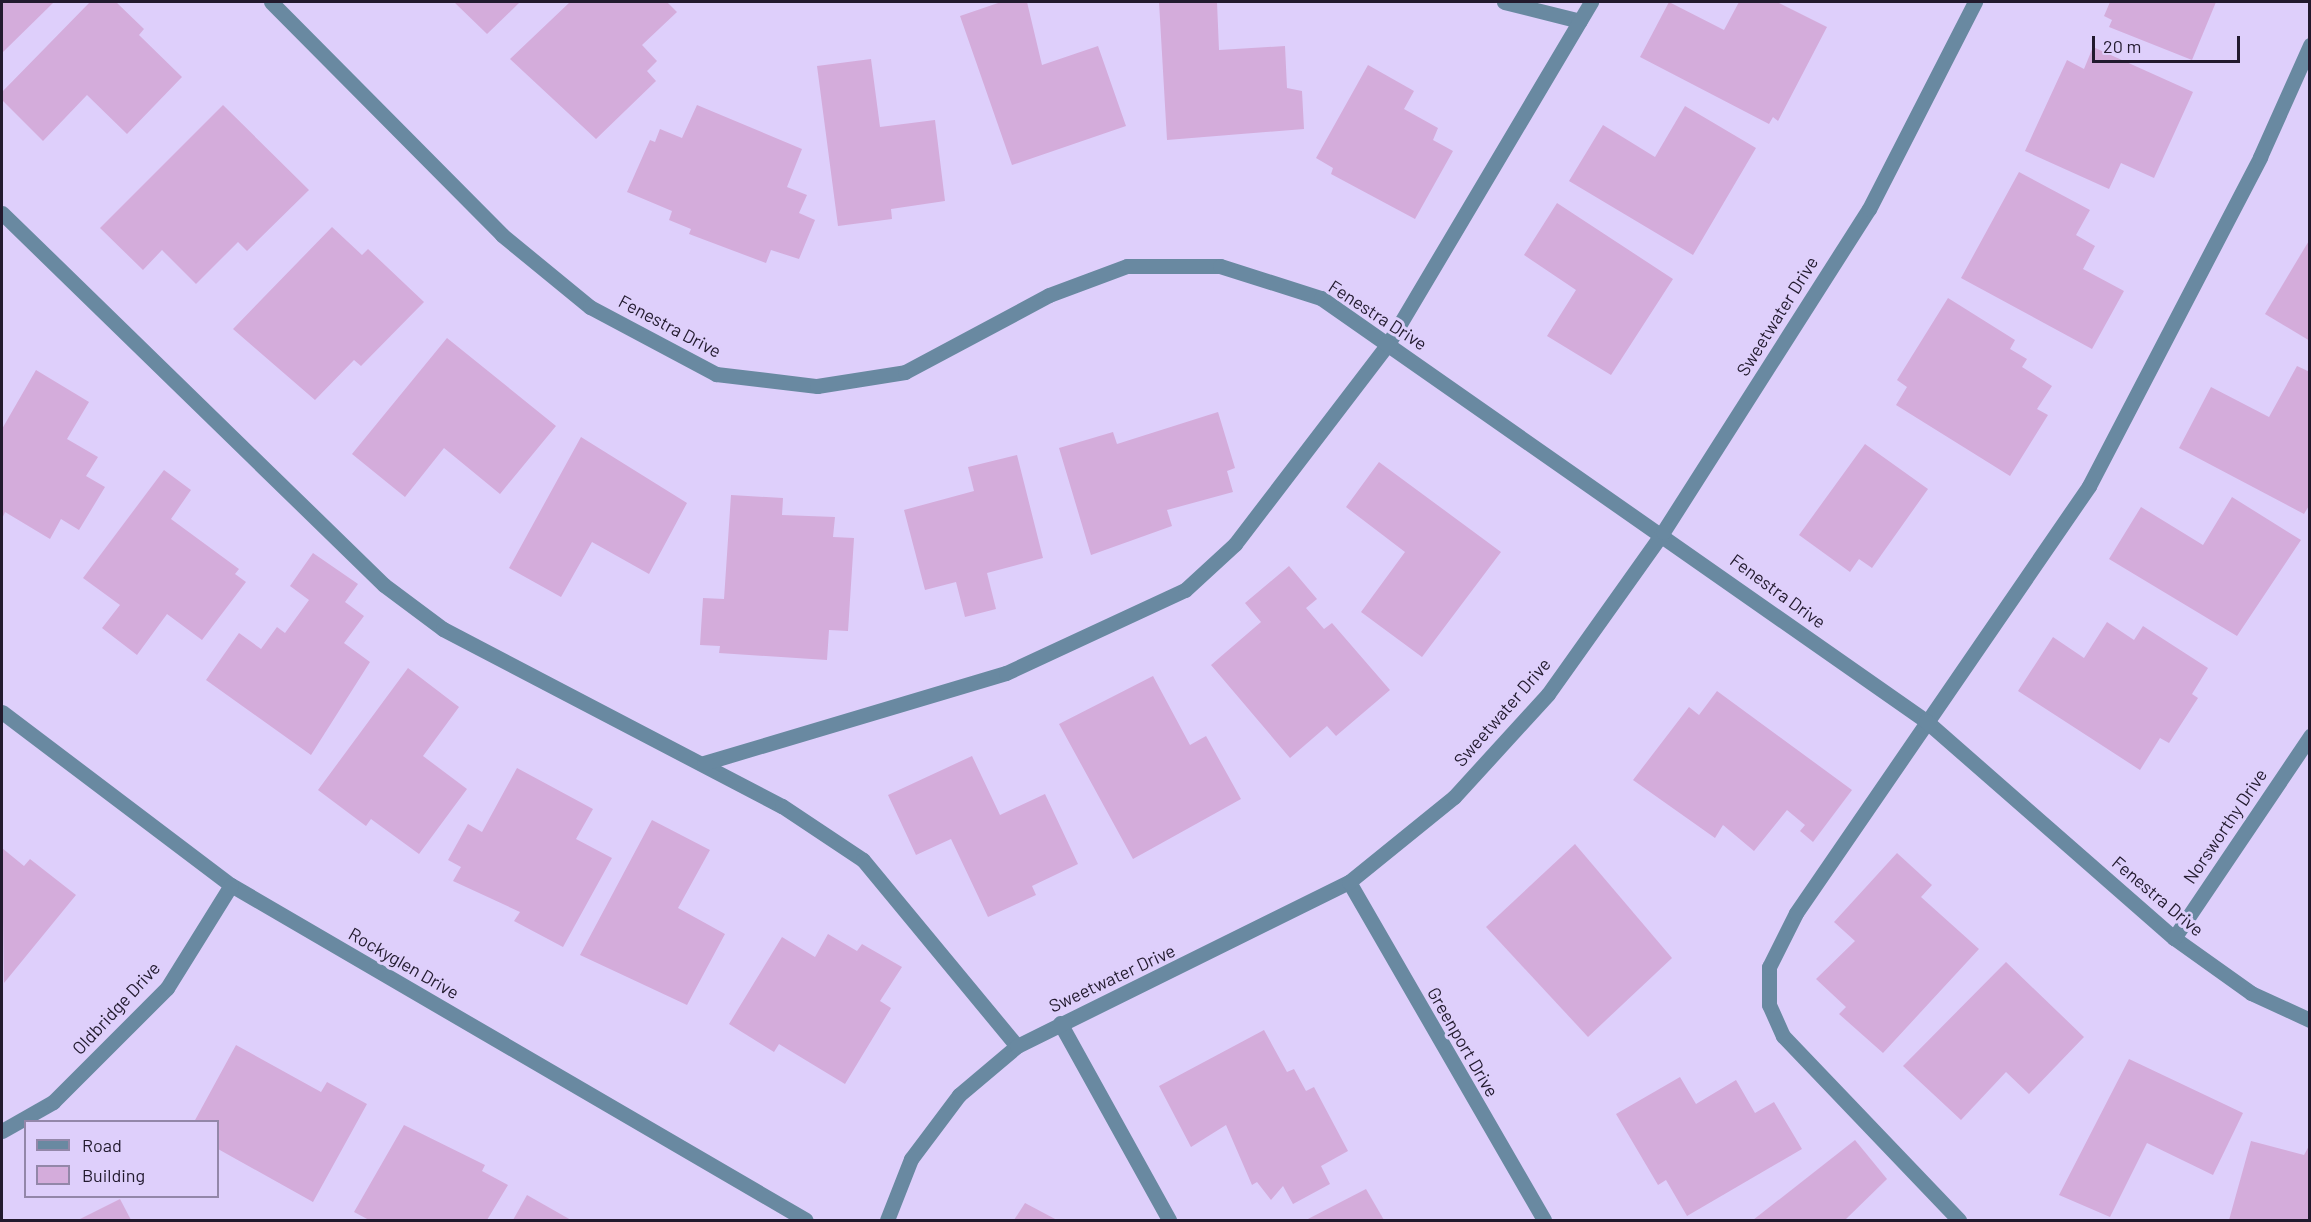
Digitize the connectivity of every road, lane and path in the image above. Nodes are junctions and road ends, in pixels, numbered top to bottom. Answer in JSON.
{"nodes":[{"id":1,"x":270,"y":2,"type":"edge"},
{"id":2,"x":1504,"y":2,"type":"edge"},
{"id":3,"x":1591,"y":2,"type":"edge"},
{"id":4,"x":1975,"y":2,"type":"edge"},
{"id":5,"x":1580,"y":21,"type":"junction"},
{"id":6,"x":2310,"y":45,"type":"edge"},
{"id":7,"x":2,"y":213,"type":"edge"},
{"id":8,"x":1388,"y":344,"type":"junction"},
{"id":9,"x":1663,"y":532,"type":"junction"},
{"id":10,"x":2,"y":712,"type":"edge"},
{"id":11,"x":1926,"y":720,"type":"junction"},
{"id":12,"x":2310,"y":736,"type":"edge"},
{"id":13,"x":704,"y":763,"type":"junction"},
{"id":14,"x":1349,"y":882,"type":"junction"},
{"id":15,"x":231,"y":885,"type":"junction"},
{"id":16,"x":2174,"y":938,"type":"junction"},
{"id":17,"x":2310,"y":1020,"type":"edge"},
{"id":18,"x":1060,"y":1023,"type":"junction"},
{"id":19,"x":1017,"y":1046,"type":"junction"},
{"id":20,"x":2,"y":1131,"type":"edge"},
{"id":21,"x":806,"y":1221,"type":"edge"},
{"id":22,"x":887,"y":1221,"type":"edge"},
{"id":23,"x":1169,"y":1221,"type":"edge"},
{"id":24,"x":1544,"y":1221,"type":"edge"},
{"id":25,"x":1959,"y":1221,"type":"edge"}],
"edges":[{"from":1,"to":8,"type":"street","name":"Fenestra Drive"},
{"from":2,"to":5,"type":"street"},
{"from":3,"to":5,"type":"street"},
{"from":4,"to":9,"type":"street","name":"Sweetwater Drive"},
{"from":5,"to":8,"type":"street"},
{"from":6,"to":11,"type":"street"},
{"from":7,"to":13,"type":"street"},
{"from":8,"to":9,"type":"street","name":"Fenestra Drive"},
{"from":8,"to":13,"type":"street"},
{"from":9,"to":11,"type":"street","name":"Fenestra Drive"},
{"from":9,"to":14,"type":"street","name":"Sweetwater Drive"},
{"from":10,"to":15,"type":"street","name":"Rockyglen Drive"},
{"from":11,"to":16,"type":"street","name":"Fenestra Drive"},
{"from":11,"to":25,"type":"street"},
{"from":12,"to":16,"type":"street","name":"Norsworthy Drive"},
{"from":13,"to":19,"type":"street"},
{"from":14,"to":18,"type":"street","name":"Sweetwater Drive"},
{"from":14,"to":24,"type":"street","name":"Greenport Drive"},
{"from":15,"to":20,"type":"street","name":"Oldbridge Drive"},
{"from":15,"to":21,"type":"street","name":"Rockyglen Drive"},
{"from":16,"to":17,"type":"street","name":"Fenestra Drive"},
{"from":18,"to":19,"type":"street","name":"Sweetwater Drive"},
{"from":18,"to":23,"type":"street"},
{"from":19,"to":22,"type":"street","name":"Sweetwater Drive"}]}
